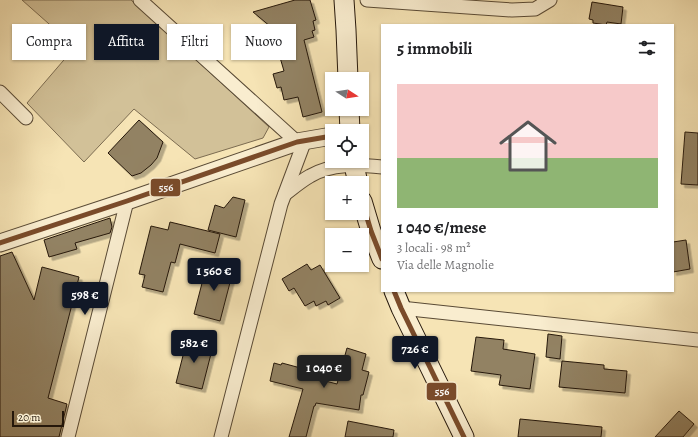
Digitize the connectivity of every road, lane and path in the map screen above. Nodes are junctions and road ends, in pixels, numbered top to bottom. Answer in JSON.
{"nodes":[{"id":1,"x":140,"y":0,"type":"edge"},
{"id":2,"x":344,"y":0,"type":"edge"},
{"id":3,"x":367,"y":0,"type":"edge"},
{"id":4,"x":550,"y":0,"type":"edge"},
{"id":5,"x":433,"y":3,"type":"edge"},
{"id":6,"x":348,"y":72,"type":"edge"},
{"id":7,"x":0,"y":92,"type":"edge"},
{"id":8,"x":26,"y":118,"type":"dead end"},
{"id":9,"x":325,"y":137,"type":"edge"},
{"id":10,"x":301,"y":141,"type":"junction"},
{"id":11,"x":369,"y":165,"type":"edge"},
{"id":12,"x":381,"y":166,"type":"edge"},
{"id":13,"x":330,"y":168,"type":"edge"},
{"id":14,"x":285,"y":194,"type":"junction"},
{"id":15,"x":127,"y":201,"type":"junction"},
{"id":16,"x":368,"y":220,"type":"edge"},
{"id":17,"x":0,"y":243,"type":"edge"},
{"id":18,"x":381,"y":256,"type":"edge"},
{"id":19,"x":398,"y":300,"type":"edge"},
{"id":20,"x":698,"y":340,"type":"edge"},
{"id":21,"x":68,"y":437,"type":"edge"},
{"id":22,"x":221,"y":437,"type":"edge"},
{"id":23,"x":464,"y":437,"type":"edge"}],
"edges":[{"from":1,"to":10,"type":"street"},
{"from":2,"to":6,"type":"main road"},
{"from":3,"to":5,"type":"street"},
{"from":4,"to":5,"type":"street"},
{"from":7,"to":8,"type":"street"},
{"from":9,"to":10,"type":"street"},
{"from":10,"to":14,"type":"street"},
{"from":10,"to":15,"type":"street"},
{"from":11,"to":12,"type":"street"},
{"from":13,"to":14,"type":"street"},
{"from":14,"to":22,"type":"street"},
{"from":15,"to":17,"type":"street"},
{"from":15,"to":21,"type":"street"},
{"from":16,"to":18,"type":"main road"},
{"from":19,"to":20,"type":"street"},
{"from":19,"to":23,"type":"main road"}]}
